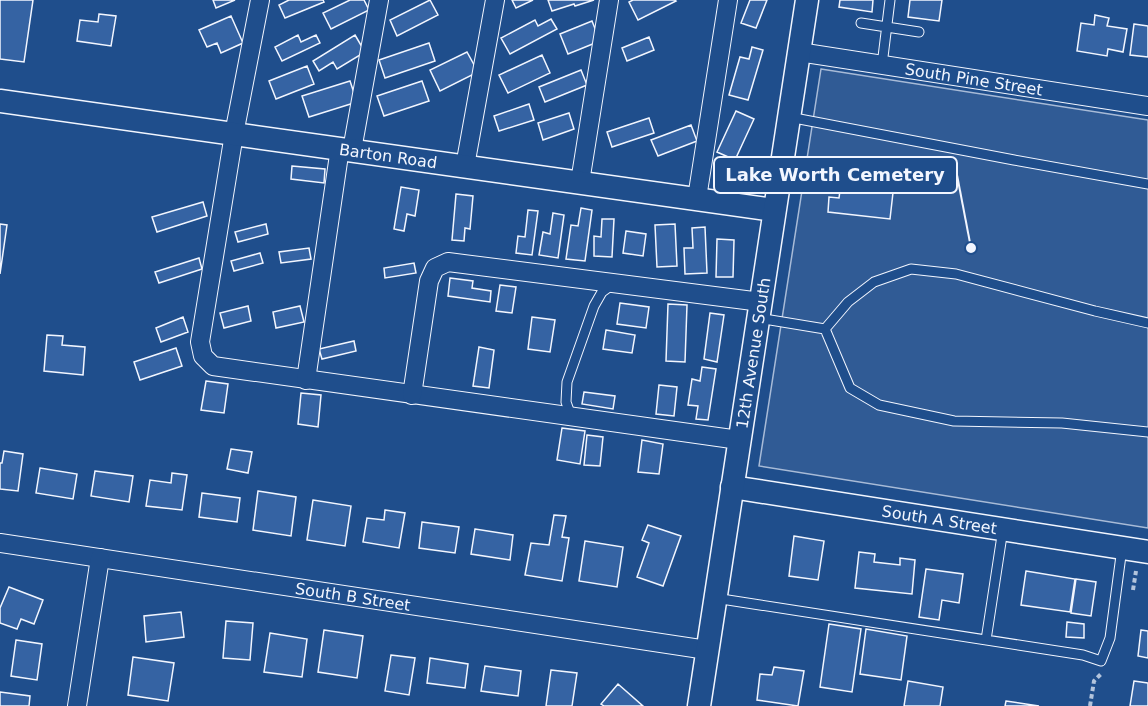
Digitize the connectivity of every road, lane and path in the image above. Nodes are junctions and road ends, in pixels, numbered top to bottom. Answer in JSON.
{"nodes":[{"id":1,"x":260,"y":0,"type":"edge"},
{"id":2,"x":379,"y":0,"type":"edge"},
{"id":3,"x":495,"y":0,"type":"edge"},
{"id":4,"x":609,"y":0,"type":"edge"},
{"id":5,"x":728,"y":0,"type":"edge"},
{"id":6,"x":807,"y":0,"type":"edge"},
{"id":7,"x":890,"y":0,"type":"edge"},
{"id":8,"x":861,"y":23,"type":"dead end"},
{"id":9,"x":885,"y":28,"type":"junction"},
{"id":10,"x":919,"y":32,"type":"dead end"},
{"id":11,"x":799,"y":52,"type":"junction"},
{"id":12,"x":882,"y":65,"type":"junction"},
{"id":13,"x":0,"y":101,"type":"edge"},
{"id":14,"x":1148,"y":106,"type":"edge"},
{"id":15,"x":789,"y":117,"type":"junction"},
{"id":16,"x":234,"y":134,"type":"junction"},
{"id":17,"x":346,"y":149,"type":"junction"},
{"id":18,"x":465,"y":166,"type":"junction"},
{"id":19,"x":580,"y":182,"type":"junction"},
{"id":20,"x":1148,"y":184,"type":"edge"},
{"id":21,"x":697,"y":198,"type":"junction"},
{"id":22,"x":774,"y":210,"type":"junction"},
{"id":23,"x":615,"y":283,"type":"junction"},
{"id":24,"x":759,"y":310,"type":"junction"},
{"id":25,"x":1148,"y":322,"type":"edge"},
{"id":26,"x":825,"y":329,"type":"junction"},
{"id":27,"x":306,"y":380,"type":"junction"},
{"id":28,"x":412,"y":395,"type":"junction"},
{"id":29,"x":571,"y":417,"type":"junction"},
{"id":30,"x":1148,"y":432,"type":"edge"},
{"id":31,"x":739,"y":440,"type":"junction"},
{"id":32,"x":732,"y":487,"type":"junction"},
{"id":33,"x":1004,"y":529,"type":"junction"},
{"id":34,"x":0,"y":543,"type":"edge"},
{"id":35,"x":1122,"y":548,"type":"junction"},
{"id":36,"x":1148,"y":552,"type":"edge"},
{"id":37,"x":100,"y":558,"type":"junction"},
{"id":38,"x":715,"y":598,"type":"junction"},
{"id":39,"x":986,"y":640,"type":"junction"},
{"id":40,"x":707,"y":650,"type":"junction"},
{"id":41,"x":77,"y":706,"type":"edge"},
{"id":42,"x":699,"y":706,"type":"edge"}],
"edges":[{"from":1,"to":16,"type":"street"},
{"from":2,"to":17,"type":"street"},
{"from":3,"to":18,"type":"street"},
{"from":4,"to":19,"type":"street"},
{"from":5,"to":21,"type":"street"},
{"from":6,"to":11,"type":"street","name":"12th Avenue South"},
{"from":7,"to":9,"type":"lane"},
{"from":8,"to":9,"type":"lane"},
{"from":9,"to":10,"type":"lane"},
{"from":9,"to":12,"type":"lane"},
{"from":11,"to":12,"type":"street","name":"South Pine Street"},
{"from":11,"to":15,"type":"street","name":"12th Avenue South"},
{"from":12,"to":14,"type":"street","name":"South Pine Street"},
{"from":13,"to":16,"type":"street","name":"Barton Road"},
{"from":15,"to":20,"type":"lane"},
{"from":15,"to":22,"type":"street","name":"12th Avenue South"},
{"from":16,"to":17,"type":"street","name":"Barton Road"},
{"from":16,"to":27,"type":"street"},
{"from":17,"to":18,"type":"street","name":"Barton Road"},
{"from":17,"to":27,"type":"street"},
{"from":18,"to":19,"type":"street","name":"Barton Road"},
{"from":19,"to":21,"type":"street","name":"Barton Road"},
{"from":21,"to":22,"type":"street","name":"Barton Road"},
{"from":22,"to":24,"type":"street","name":"12th Avenue South"},
{"from":23,"to":24,"type":"street"},
{"from":23,"to":28,"type":"street"},
{"from":23,"to":29,"type":"lane"},
{"from":24,"to":26,"type":"lane"},
{"from":24,"to":31,"type":"street","name":"12th Avenue South"},
{"from":25,"to":26,"type":"lane"},
{"from":26,"to":30,"type":"lane"},
{"from":27,"to":28,"type":"street"},
{"from":28,"to":29,"type":"street"},
{"from":29,"to":31,"type":"street"},
{"from":31,"to":32,"type":"street","name":"12th Avenue South"},
{"from":32,"to":33,"type":"street","name":"South A Street"},
{"from":32,"to":38,"type":"street","name":"12th Avenue South"},
{"from":33,"to":35,"type":"street","name":"South A Street"},
{"from":33,"to":39,"type":"lane"},
{"from":34,"to":37,"type":"street","name":"South B Street"},
{"from":35,"to":36,"type":"street","name":"South A Street"},
{"from":35,"to":39,"type":"lane"},
{"from":37,"to":40,"type":"street","name":"South B Street"},
{"from":37,"to":41,"type":"street"},
{"from":38,"to":39,"type":"lane"},
{"from":38,"to":40,"type":"street","name":"12th Avenue South"},
{"from":40,"to":42,"type":"street","name":"12th Avenue South"}]}
